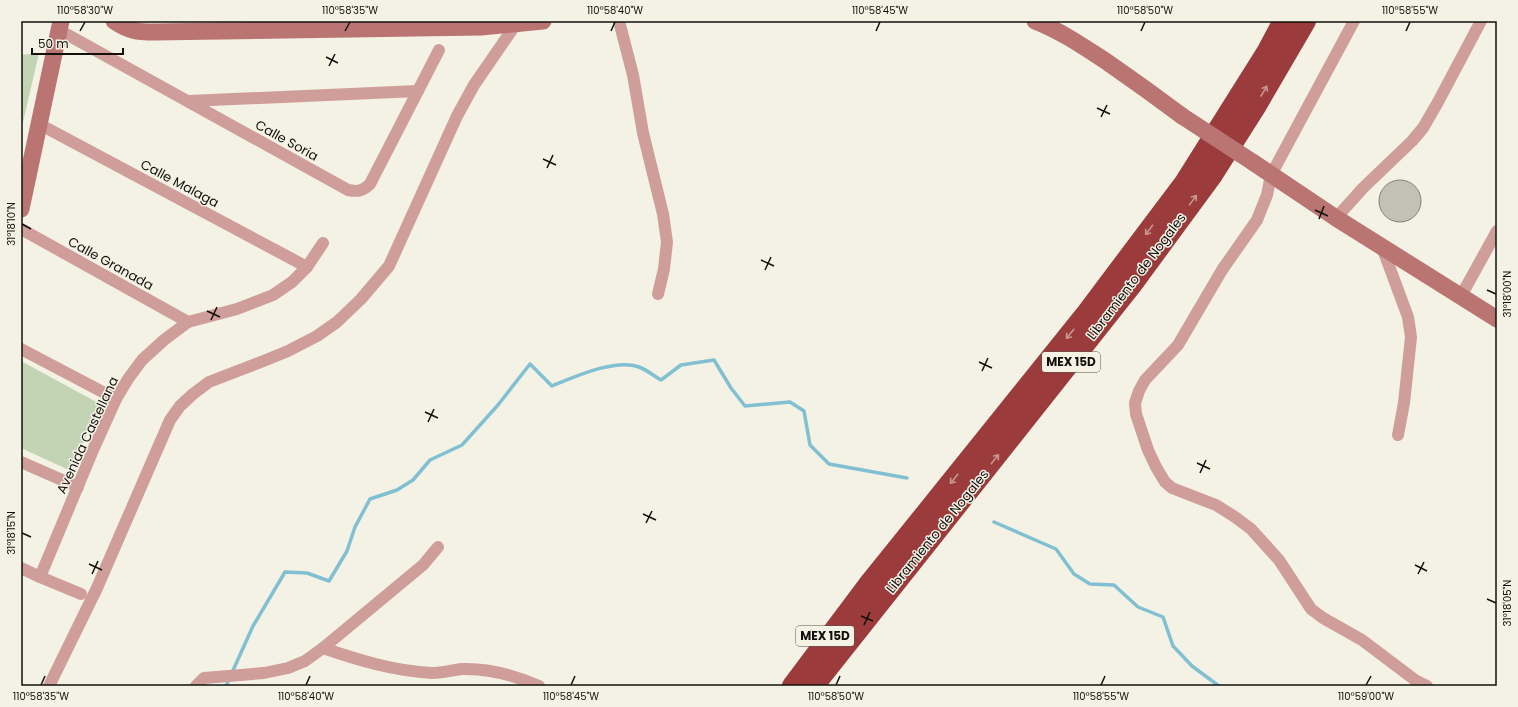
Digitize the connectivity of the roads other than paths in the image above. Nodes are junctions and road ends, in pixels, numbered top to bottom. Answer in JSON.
{"nodes":[{"id":1,"x":114,"y":21,"type":"edge"},
{"id":2,"x":543,"y":21,"type":"edge"},
{"id":3,"x":619,"y":21,"type":"edge"},
{"id":4,"x":1035,"y":21,"type":"edge"},
{"id":5,"x":1284,"y":21,"type":"edge"},
{"id":6,"x":1305,"y":21,"type":"edge"},
{"id":7,"x":1354,"y":21,"type":"edge"},
{"id":8,"x":1481,"y":21,"type":"edge"},
{"id":9,"x":516,"y":24,"type":"junction"},
{"id":10,"x":60,"y":26,"type":"edge"},
{"id":11,"x":440,"y":50,"type":"dead end"},
{"id":12,"x":418,"y":91,"type":"junction"},
{"id":13,"x":188,"y":102,"type":"junction"},
{"id":14,"x":40,"y":124,"type":"junction"},
{"id":15,"x":26,"y":166,"type":"edge"},
{"id":16,"x":1271,"y":174,"type":"junction"},
{"id":17,"x":21,"y":209,"type":"edge"},
{"id":18,"x":1336,"y":218,"type":"junction"},
{"id":19,"x":21,"y":229,"type":"edge"},
{"id":20,"x":1497,"y":231,"type":"edge"},
{"id":21,"x":323,"y":243,"type":"dead end"},
{"id":22,"x":1382,"y":247,"type":"junction"},
{"id":23,"x":307,"y":267,"type":"junction"},
{"id":24,"x":658,"y":294,"type":"dead end"},
{"id":25,"x":1461,"y":296,"type":"junction"},
{"id":26,"x":1497,"y":319,"type":"edge"},
{"id":27,"x":188,"y":322,"type":"junction"},
{"id":28,"x":21,"y":349,"type":"edge"},
{"id":29,"x":116,"y":399,"type":"junction"},
{"id":30,"x":1398,"y":435,"type":"dead end"},
{"id":31,"x":21,"y":462,"type":"edge"},
{"id":32,"x":78,"y":488,"type":"junction"},
{"id":33,"x":438,"y":547,"type":"dead end"},
{"id":34,"x":21,"y":568,"type":"edge"},
{"id":35,"x":40,"y":577,"type":"junction"},
{"id":36,"x":868,"y":586,"type":"junction"},
{"id":37,"x":81,"y":594,"type":"dead end"},
{"id":38,"x":323,"y":648,"type":"junction"},
{"id":39,"x":49,"y":686,"type":"edge"},
{"id":40,"x":196,"y":686,"type":"edge"},
{"id":41,"x":539,"y":686,"type":"edge"},
{"id":42,"x":782,"y":686,"type":"edge"},
{"id":43,"x":788,"y":686,"type":"edge"},
{"id":44,"x":793,"y":686,"type":"edge"},
{"id":45,"x":813,"y":686,"type":"edge"},
{"id":46,"x":1426,"y":686,"type":"edge"}],
"edges":[{"from":1,"to":9,"type":"street"},
{"from":2,"to":9,"type":"street"},
{"from":3,"to":24,"type":"street"},
{"from":4,"to":16,"type":"street","bridge":true},
{"from":5,"to":36,"type":"highway","name":"Libramiento de Nogales","number":"MEX 15D","one_way":true},
{"from":45,"to":6,"type":"highway","name":"Libramiento de Nogales","number":"MEX 15D","one_way":true},
{"from":7,"to":16,"type":"street"},
{"from":8,"to":18,"type":"street"},
{"from":9,"to":39,"type":"street"},
{"from":10,"to":13,"type":"street","name":"Calle Soria"},
{"from":10,"to":14,"type":"street"},
{"from":11,"to":12,"type":"street","name":"Calle Soria"},
{"from":12,"to":13,"type":"street"},
{"from":12,"to":13,"type":"street","name":"Calle Soria"},
{"from":14,"to":15,"type":"street"},
{"from":14,"to":23,"type":"street","name":"Calle Malaga"},
{"from":15,"to":17,"type":"street"},
{"from":16,"to":18,"type":"street"},
{"from":16,"to":46,"type":"street"},
{"from":18,"to":22,"type":"street"},
{"from":19,"to":27,"type":"street","name":"Calle Granada"},
{"from":20,"to":25,"type":"street"},
{"from":21,"to":23,"type":"street","name":"Avenida Castellana"},
{"from":22,"to":25,"type":"street"},
{"from":22,"to":30,"type":"street"},
{"from":23,"to":27,"type":"street","name":"Avenida Castellana"},
{"from":25,"to":26,"type":"street"},
{"from":27,"to":29,"type":"street","name":"Avenida Castellana"},
{"from":28,"to":29,"type":"street"},
{"from":29,"to":32,"type":"street","name":"Avenida Castellana"},
{"from":31,"to":32,"type":"street"},
{"from":32,"to":35,"type":"street","name":"Avenida Castellana"},
{"from":33,"to":38,"type":"street"},
{"from":34,"to":35,"type":"street"},
{"from":35,"to":37,"type":"street"},
{"from":36,"to":42,"type":"highway","number":"MEX 15D"},
{"from":36,"to":43,"type":"highway","number":"MEX 15D"},
{"from":36,"to":44,"type":"highway","name":"Libramiento de Nogales","number":"MEX 15D"},
{"from":38,"to":40,"type":"street"},
{"from":38,"to":41,"type":"street"}]}
